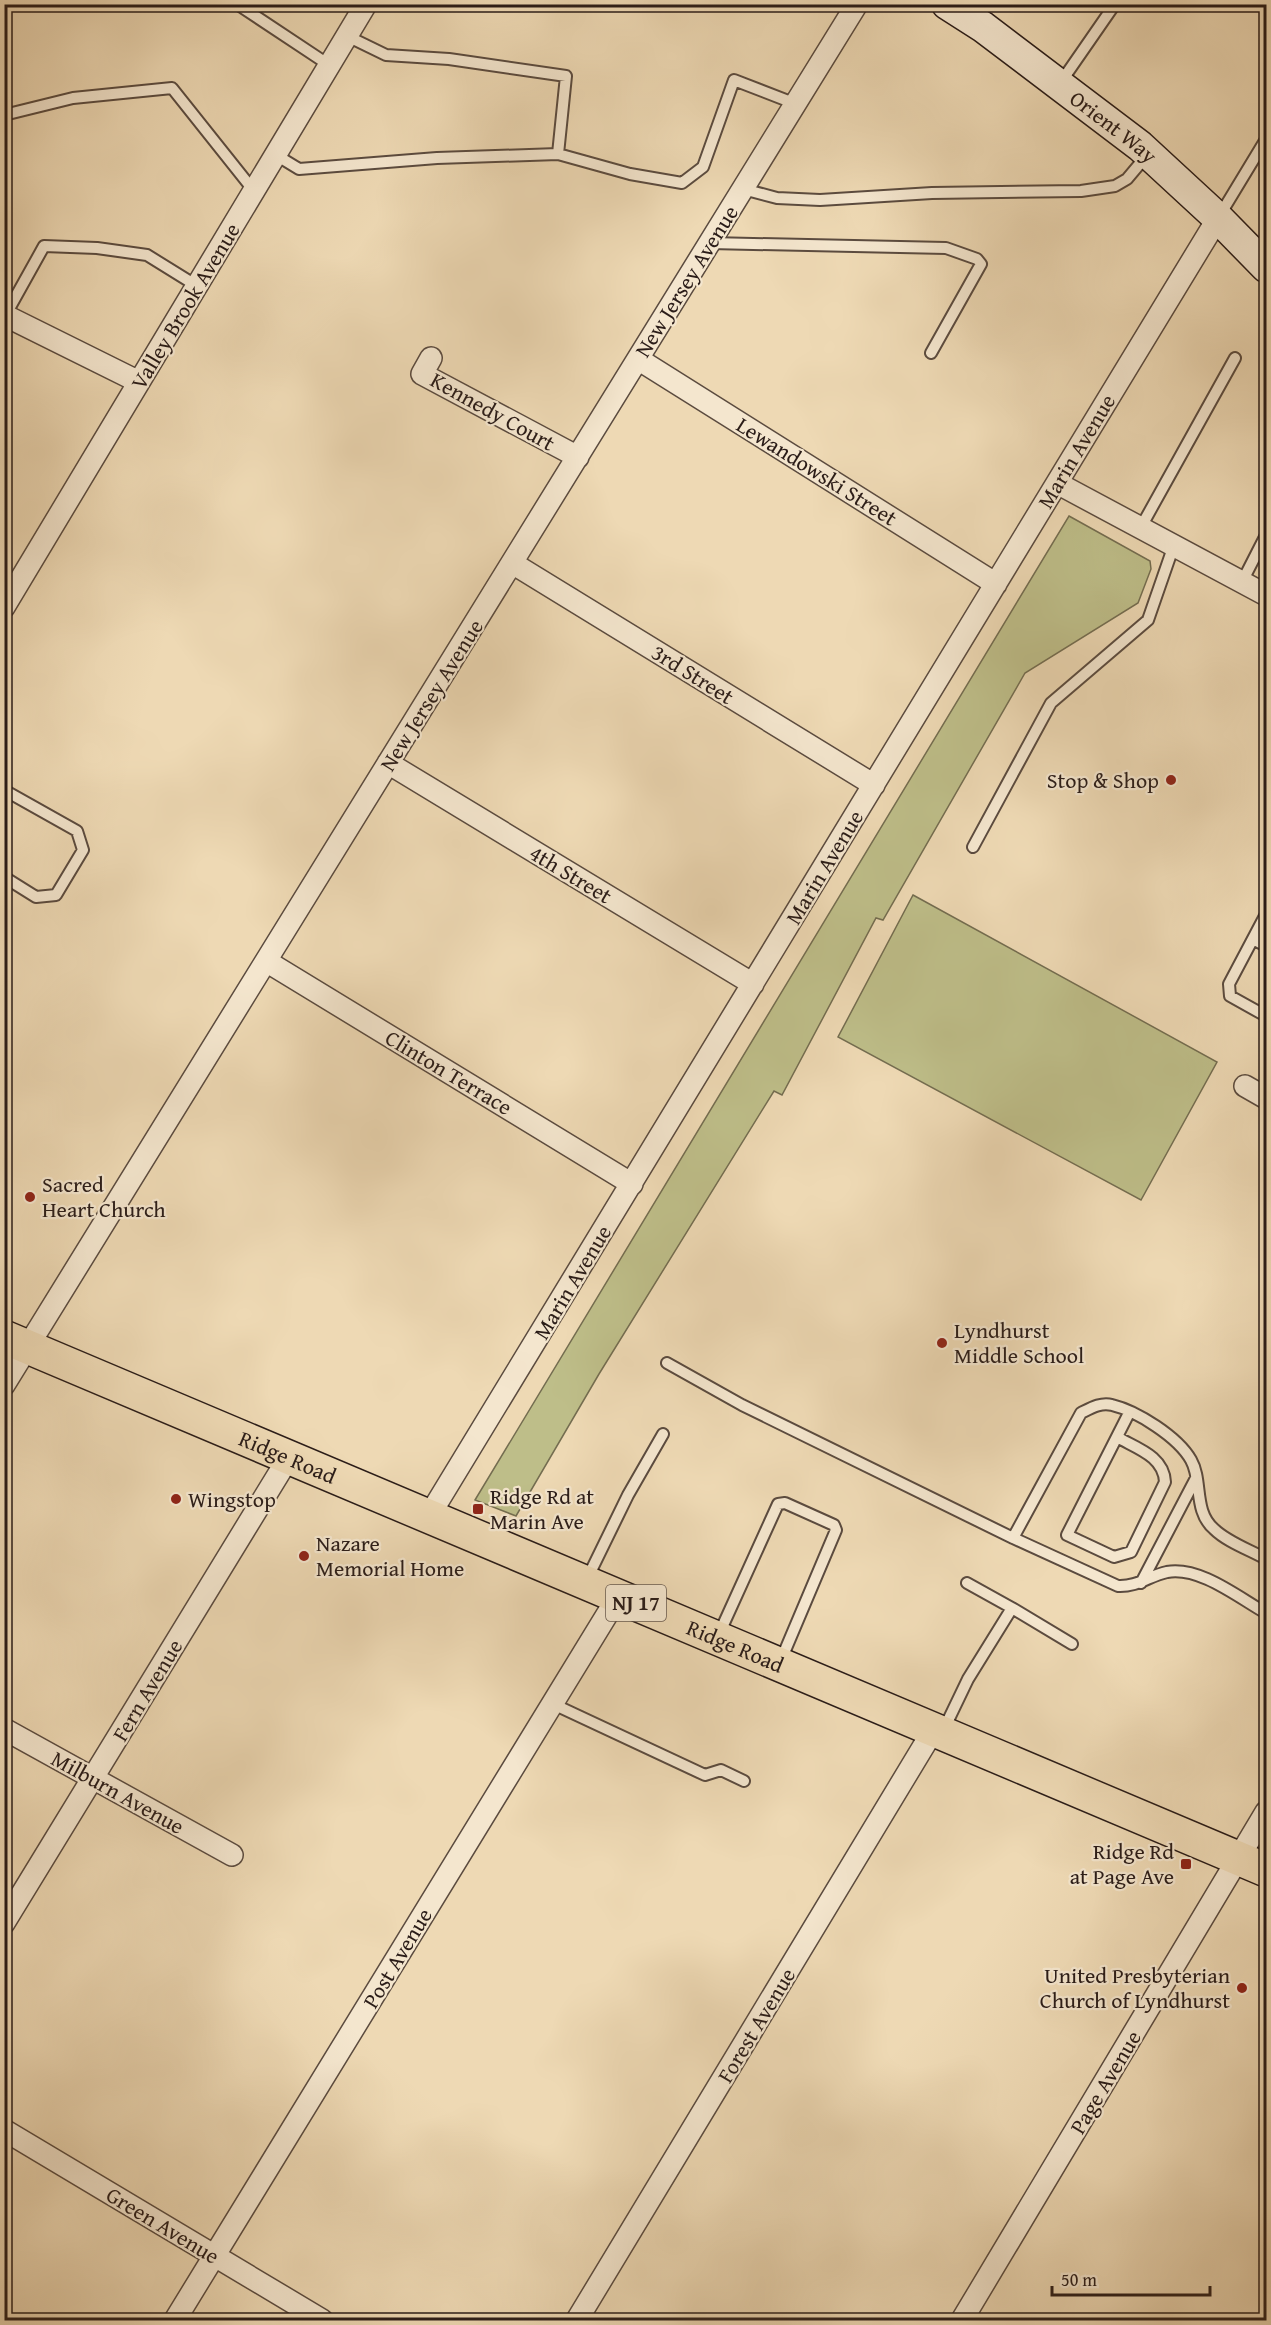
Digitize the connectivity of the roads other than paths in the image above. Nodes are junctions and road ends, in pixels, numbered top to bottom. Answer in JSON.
{"nodes":[{"id":1,"x":237,"y":4,"type":"edge"},
{"id":2,"x":366,"y":4,"type":"edge"},
{"id":3,"x":857,"y":4,"type":"edge"},
{"id":4,"x":947,"y":4,"type":"edge"},
{"id":5,"x":1115,"y":4,"type":"edge"},
{"id":6,"x":347,"y":36,"type":"junction"},
{"id":7,"x":330,"y":65,"type":"junction"},
{"id":8,"x":1059,"y":85,"type":"junction"},
{"id":9,"x":796,"y":105,"type":"junction"},
{"id":10,"x":4,"y":115,"type":"edge"},
{"id":11,"x":1266,"y":139,"type":"edge"},
{"id":12,"x":558,"y":154,"type":"junction"},
{"id":13,"x":1148,"y":154,"type":"junction"},
{"id":14,"x":276,"y":155,"type":"junction"},
{"id":15,"x":743,"y":189,"type":"junction"},
{"id":16,"x":254,"y":191,"type":"junction"},
{"id":17,"x":1218,"y":218,"type":"junction"},
{"id":18,"x":710,"y":243,"type":"junction"},
{"id":19,"x":1266,"y":267,"type":"edge"},
{"id":20,"x":197,"y":286,"type":"junction"},
{"id":21,"x":5,"y":316,"type":"edge"},
{"id":22,"x":931,"y":353,"type":"dead end"},
{"id":23,"x":431,"y":358,"type":"dead end"},
{"id":24,"x":1234,"y":358,"type":"dead end"},
{"id":25,"x":638,"y":359,"type":"junction"},
{"id":26,"x":140,"y":382,"type":"junction"},
{"id":27,"x":578,"y":457,"type":"junction"},
{"id":28,"x":1057,"y":483,"type":"junction"},
{"id":29,"x":1141,"y":527,"type":"junction"},
{"id":30,"x":1266,"y":535,"type":"edge"},
{"id":31,"x":1174,"y":545,"type":"junction"},
{"id":32,"x":512,"y":563,"type":"junction"},
{"id":33,"x":1242,"y":582,"type":"junction"},
{"id":34,"x":996,"y":584,"type":"junction"},
{"id":35,"x":1266,"y":594,"type":"edge"},
{"id":36,"x":8,"y":595,"type":"edge"},
{"id":37,"x":388,"y":763,"type":"junction"},
{"id":38,"x":874,"y":785,"type":"junction"},
{"id":39,"x":4,"y":789,"type":"edge"},
{"id":40,"x":974,"y":847,"type":"dead end"},
{"id":41,"x":4,"y":877,"type":"edge"},
{"id":42,"x":1266,"y":914,"type":"edge"},
{"id":43,"x":1253,"y":939,"type":"junction"},
{"id":44,"x":1266,"y":946,"type":"edge"},
{"id":45,"x":266,"y":961,"type":"junction"},
{"id":46,"x":753,"y":984,"type":"junction"},
{"id":47,"x":1266,"y":1016,"type":"edge"},
{"id":48,"x":1245,"y":1086,"type":"dead end"},
{"id":49,"x":1266,"y":1098,"type":"edge"},
{"id":50,"x":632,"y":1184,"type":"junction"},
{"id":51,"x":16,"y":1341,"type":"edge"},
{"id":52,"x":668,"y":1363,"type":"dead end"},
{"id":53,"x":4,"y":1385,"type":"edge"},
{"id":54,"x":1129,"y":1413,"type":"junction"},
{"id":55,"x":663,"y":1434,"type":"dead end"},
{"id":56,"x":1117,"y":1437,"type":"junction"},
{"id":57,"x":289,"y":1457,"type":"junction"},
{"id":58,"x":1196,"y":1478,"type":"junction"},
{"id":59,"x":429,"y":1516,"type":"junction"},
{"id":60,"x":1013,"y":1538,"type":"junction"},
{"id":61,"x":1266,"y":1558,"type":"edge"},
{"id":62,"x":585,"y":1582,"type":"junction"},
{"id":63,"x":966,"y":1583,"type":"dead end"},
{"id":64,"x":1141,"y":1583,"type":"junction"},
{"id":65,"x":619,"y":1595,"type":"junction"},
{"id":66,"x":1012,"y":1608,"type":"junction"},
{"id":67,"x":1266,"y":1613,"type":"edge"},
{"id":68,"x":718,"y":1637,"type":"junction"},
{"id":69,"x":1072,"y":1644,"type":"dead end"},
{"id":70,"x":779,"y":1663,"type":"junction"},
{"id":71,"x":553,"y":1704,"type":"junction"},
{"id":72,"x":4,"y":1729,"type":"edge"},
{"id":73,"x":938,"y":1730,"type":"junction"},
{"id":74,"x":93,"y":1778,"type":"junction"},
{"id":75,"x":744,"y":1781,"type":"dead end"},
{"id":76,"x":1266,"y":1812,"type":"edge"},
{"id":77,"x":232,"y":1855,"type":"dead end"},
{"id":78,"x":1252,"y":1864,"type":"edge"},
{"id":79,"x":4,"y":1923,"type":"edge"},
{"id":80,"x":4,"y":2130,"type":"edge"},
{"id":81,"x":215,"y":2256,"type":"junction"},
{"id":82,"x":175,"y":2320,"type":"edge"},
{"id":83,"x":322,"y":2320,"type":"edge"},
{"id":84,"x":577,"y":2320,"type":"edge"},
{"id":85,"x":962,"y":2320,"type":"edge"}],
"edges":[{"from":1,"to":7,"type":"lane"},
{"from":2,"to":6,"type":"street","name":"Valley Brook Avenue"},
{"from":3,"to":9,"type":"street","name":"New Jersey Avenue"},
{"from":4,"to":8,"type":"street","name":"Orient Way"},
{"from":5,"to":8,"type":"lane"},
{"from":6,"to":7,"type":"street","name":"Valley Brook Avenue"},
{"from":6,"to":12,"type":"lane"},
{"from":7,"to":14,"type":"street","name":"Valley Brook Avenue"},
{"from":8,"to":13,"type":"street","name":"Orient Way"},
{"from":9,"to":12,"type":"lane"},
{"from":9,"to":15,"type":"street","name":"New Jersey Avenue"},
{"from":10,"to":16,"type":"lane"},
{"from":11,"to":17,"type":"lane"},
{"from":12,"to":14,"type":"lane"},
{"from":13,"to":15,"type":"lane"},
{"from":13,"to":17,"type":"street","name":"Orient Way"},
{"from":14,"to":16,"type":"street","name":"Valley Brook Avenue"},
{"from":15,"to":18,"type":"street","name":"New Jersey Avenue"},
{"from":16,"to":20,"type":"street","name":"Valley Brook Avenue"},
{"from":17,"to":19,"type":"street","name":"Orient Way"},
{"from":17,"to":28,"type":"street","name":"Marin Avenue"},
{"from":18,"to":22,"type":"lane"},
{"from":18,"to":25,"type":"street","name":"New Jersey Avenue"},
{"from":20,"to":21,"type":"lane"},
{"from":20,"to":26,"type":"street","name":"Valley Brook Avenue"},
{"from":21,"to":26,"type":"street"},
{"from":23,"to":27,"type":"street","name":"Kennedy Court"},
{"from":24,"to":29,"type":"lane"},
{"from":25,"to":27,"type":"street","name":"New Jersey Avenue"},
{"from":25,"to":34,"type":"street","name":"Lewandowski Street"},
{"from":26,"to":36,"type":"street","name":"Valley Brook Avenue"},
{"from":27,"to":32,"type":"street","name":"New Jersey Avenue"},
{"from":28,"to":29,"type":"street"},
{"from":28,"to":34,"type":"street","name":"Marin Avenue"},
{"from":29,"to":31,"type":"street"},
{"from":30,"to":33,"type":"lane"},
{"from":31,"to":33,"type":"street"},
{"from":31,"to":40,"type":"lane"},
{"from":32,"to":37,"type":"street","name":"New Jersey Avenue"},
{"from":32,"to":38,"type":"street","name":"3rd Street"},
{"from":33,"to":35,"type":"street"},
{"from":34,"to":38,"type":"street","name":"Marin Avenue"},
{"from":37,"to":45,"type":"street","name":"New Jersey Avenue"},
{"from":37,"to":46,"type":"street","name":"4th Street"},
{"from":38,"to":46,"type":"street","name":"Marin Avenue"},
{"from":39,"to":41,"type":"lane"},
{"from":42,"to":43,"type":"lane"},
{"from":43,"to":44,"type":"lane"},
{"from":43,"to":47,"type":"lane"},
{"from":45,"to":50,"type":"street","name":"Clinton Terrace"},
{"from":45,"to":51,"type":"street","name":"New Jersey Avenue"},
{"from":46,"to":50,"type":"street","name":"Marin Avenue"},
{"from":48,"to":49,"type":"street"},
{"from":50,"to":59,"type":"street","name":"Marin Avenue"},
{"from":51,"to":53,"type":"street","name":"New Jersey Avenue"},
{"from":51,"to":57,"type":"main road","name":"Ridge Road","number":"NJ 17"},
{"from":52,"to":60,"type":"lane"},
{"from":54,"to":56,"type":"lane"},
{"from":54,"to":58,"type":"lane"},
{"from":54,"to":60,"type":"lane"},
{"from":55,"to":62,"type":"lane"},
{"from":56,"to":56,"type":"lane"},
{"from":57,"to":59,"type":"main road","name":"Ridge Road","number":"NJ 17"},
{"from":57,"to":74,"type":"street","name":"Fern Avenue"},
{"from":58,"to":61,"type":"lane"},
{"from":58,"to":64,"type":"lane"},
{"from":59,"to":62,"type":"main road","name":"Ridge Road","number":"NJ 17"},
{"from":60,"to":64,"type":"lane"},
{"from":62,"to":65,"type":"main road","name":"Ridge Road","number":"NJ 17"},
{"from":63,"to":66,"type":"lane"},
{"from":64,"to":67,"type":"lane"},
{"from":65,"to":68,"type":"main road","name":"Ridge Road","number":"NJ 17"},
{"from":65,"to":71,"type":"street","name":"Post Avenue"},
{"from":66,"to":69,"type":"lane"},
{"from":66,"to":73,"type":"lane"},
{"from":68,"to":70,"type":"main road","name":"Ridge Road","number":"NJ 17"},
{"from":68,"to":70,"type":"lane"},
{"from":70,"to":73,"type":"main road","name":"Ridge Road","number":"NJ 17"},
{"from":71,"to":75,"type":"lane"},
{"from":71,"to":81,"type":"street","name":"Post Avenue"},
{"from":72,"to":74,"type":"street","name":"Milburn Avenue"},
{"from":73,"to":78,"type":"main road","name":"Ridge Road","number":"NJ 17"},
{"from":73,"to":84,"type":"street","name":"Forest Avenue"},
{"from":74,"to":77,"type":"street","name":"Milburn Avenue"},
{"from":74,"to":79,"type":"street","name":"Fern Avenue"},
{"from":76,"to":78,"type":"street","name":"Page Avenue"},
{"from":78,"to":85,"type":"street","name":"Page Avenue"},
{"from":80,"to":81,"type":"street","name":"Green Avenue"},
{"from":81,"to":82,"type":"street","name":"Post Avenue"},
{"from":81,"to":83,"type":"street","name":"Green Avenue"}]}
